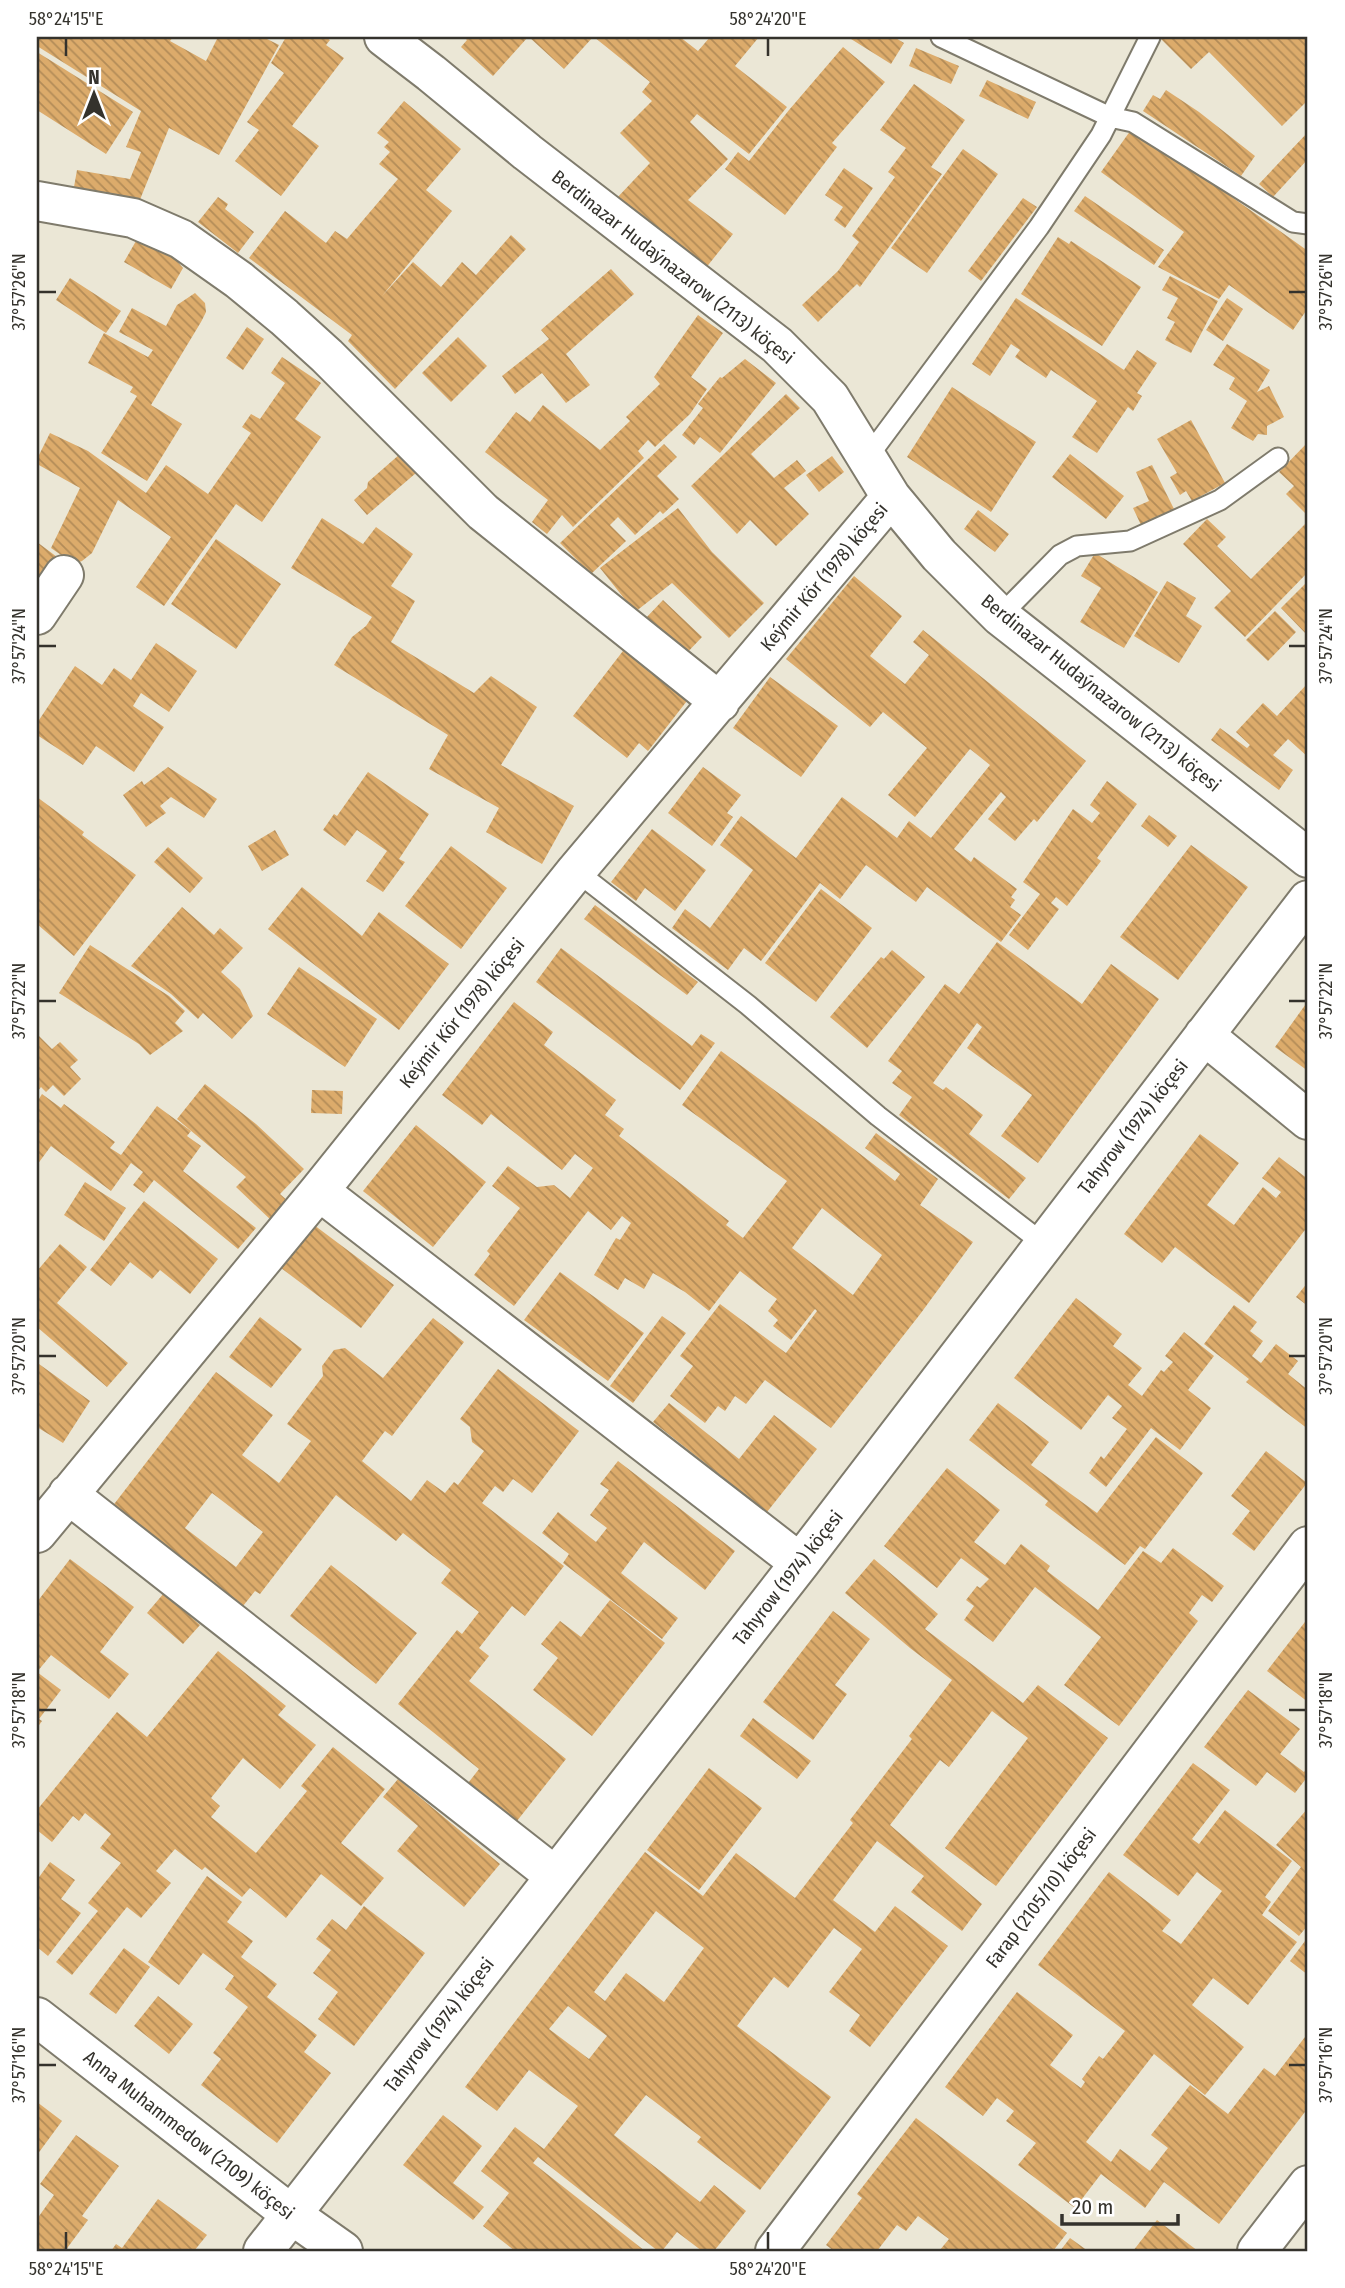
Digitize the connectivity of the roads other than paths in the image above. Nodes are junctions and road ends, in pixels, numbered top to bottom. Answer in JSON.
{"nodes":[{"id":1,"x":384,"y":37,"type":"edge"},
{"id":2,"x":941,"y":37,"type":"edge"},
{"id":3,"x":1150,"y":37,"type":"edge"},
{"id":4,"x":1110,"y":117,"type":"junction"},
{"id":5,"x":37,"y":201,"type":"edge"},
{"id":6,"x":1308,"y":224,"type":"edge"},
{"id":7,"x":867,"y":458,"type":"junction"},
{"id":8,"x":1278,"y":458,"type":"dead end"},
{"id":9,"x":891,"y":497,"type":"junction"},
{"id":10,"x":64,"y":575,"type":"dead end"},
{"id":11,"x":37,"y":615,"type":"edge"},
{"id":12,"x":1000,"y":616,"type":"junction"},
{"id":13,"x":720,"y":702,"type":"junction"},
{"id":14,"x":1308,"y":858,"type":"edge"},
{"id":15,"x":576,"y":871,"type":"junction"},
{"id":16,"x":1308,"y":900,"type":"edge"},
{"id":17,"x":1204,"y":1035,"type":"junction"},
{"id":18,"x":1308,"y":1120,"type":"edge"},
{"id":19,"x":319,"y":1191,"type":"junction"},
{"id":20,"x":1044,"y":1244,"type":"junction"},
{"id":21,"x":68,"y":1494,"type":"junction"},
{"id":22,"x":37,"y":1533,"type":"edge"},
{"id":23,"x":1308,"y":1545,"type":"edge"},
{"id":24,"x":800,"y":1563,"type":"junction"},
{"id":25,"x":555,"y":1876,"type":"junction"},
{"id":26,"x":37,"y":2017,"type":"edge"},
{"id":27,"x":1308,"y":2185,"type":"edge"},
{"id":28,"x":292,"y":2215,"type":"junction"},
{"id":29,"x":263,"y":2251,"type":"edge"},
{"id":30,"x":343,"y":2251,"type":"edge"},
{"id":31,"x":775,"y":2251,"type":"edge"},
{"id":32,"x":1257,"y":2251,"type":"edge"}],
"edges":[{"from":1,"to":7,"type":"street","name":"Berdinazar Hudaýnazarow (2113) köçesi"},
{"from":2,"to":4,"type":"lane"},
{"from":3,"to":4,"type":"lane"},
{"from":4,"to":6,"type":"lane"},
{"from":4,"to":7,"type":"lane"},
{"from":5,"to":13,"type":"street"},
{"from":7,"to":9,"type":"street","name":"Berdinazar Hudaýnazarow (2113) köçesi"},
{"from":8,"to":12,"type":"lane"},
{"from":9,"to":12,"type":"street","name":"Berdinazar Hudaýnazarow (2113) köçesi"},
{"from":9,"to":13,"type":"street","name":"Keýmir Kör (1978) köçesi"},
{"from":10,"to":11,"type":"street"},
{"from":12,"to":14,"type":"street","name":"Berdinazar Hudaýnazarow (2113) köçesi"},
{"from":13,"to":15,"type":"street","name":"Keýmir Kör (1978) köçesi"},
{"from":15,"to":19,"type":"street","name":"Keýmir Kör (1978) köçesi"},
{"from":15,"to":20,"type":"lane"},
{"from":16,"to":17,"type":"street","name":"Tahyrow (1974) köçesi"},
{"from":17,"to":18,"type":"street"},
{"from":17,"to":20,"type":"street","name":"Tahyrow (1974) köçesi"},
{"from":19,"to":21,"type":"street","name":"Keýmir Kör (1978) köçesi"},
{"from":19,"to":24,"type":"street"},
{"from":20,"to":24,"type":"street","name":"Tahyrow (1974) köçesi"},
{"from":21,"to":22,"type":"street","name":"Keýmir Kör (1978) köçesi"},
{"from":21,"to":25,"type":"street"},
{"from":23,"to":31,"type":"street","name":"Farap (2105/10) köçesi"},
{"from":24,"to":25,"type":"street","name":"Tahyrow (1974) köçesi"},
{"from":25,"to":28,"type":"street","name":"Tahyrow (1974) köçesi"},
{"from":26,"to":28,"type":"street","name":"Anna Muhammedow (2109) köçesi"},
{"from":27,"to":32,"type":"street"},
{"from":28,"to":29,"type":"street","name":"Tahyrow (1974) köçesi"},
{"from":28,"to":30,"type":"street","name":"Anna Muhammedow (2109) köçesi"}]}
